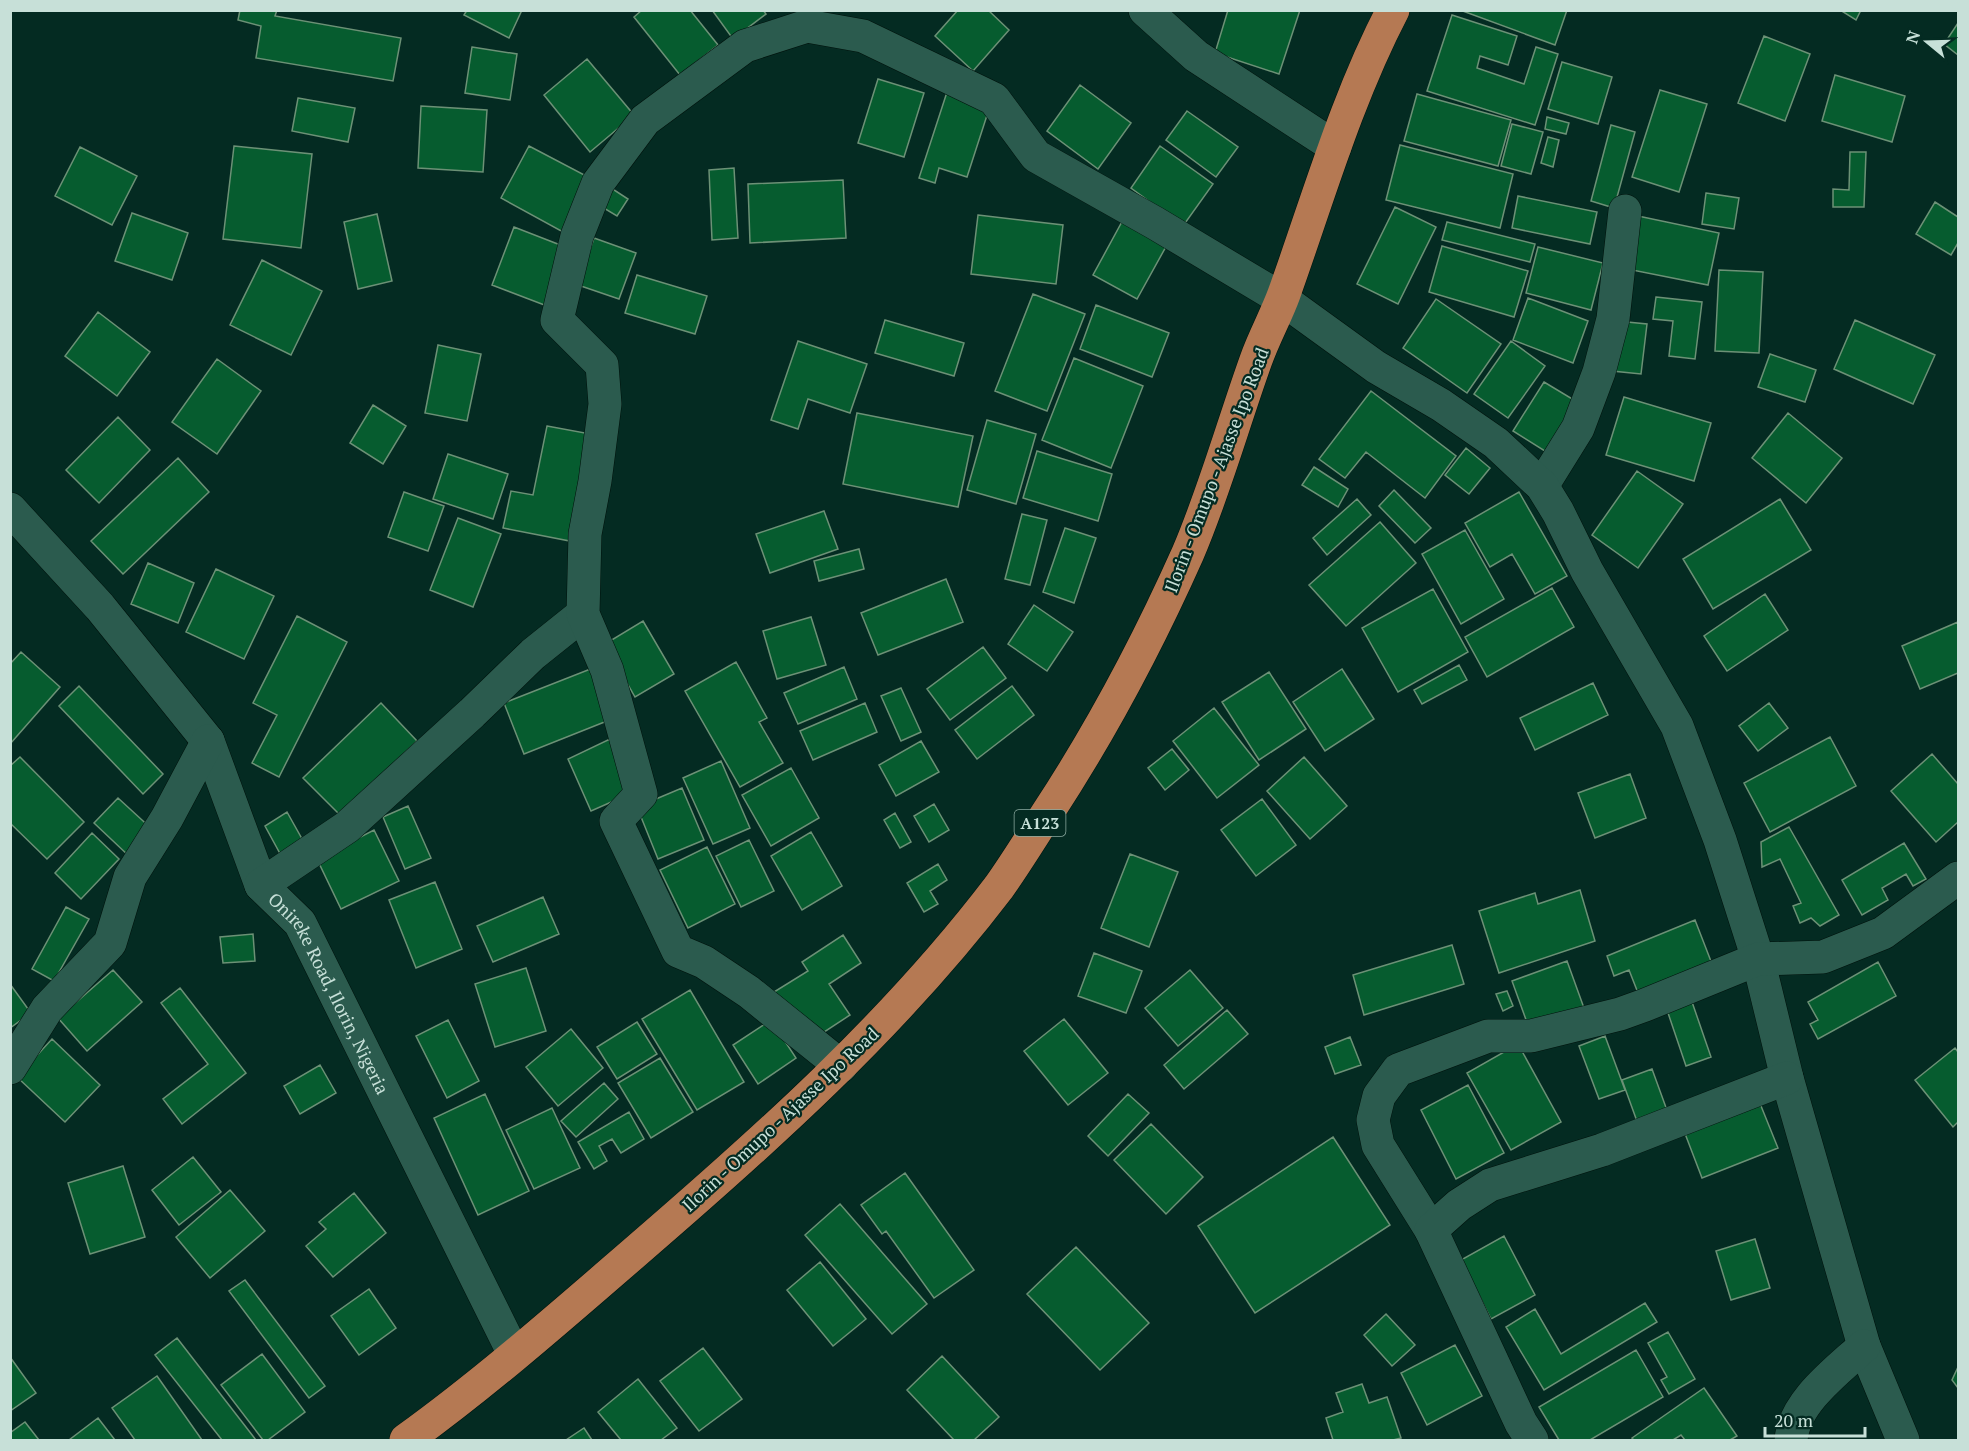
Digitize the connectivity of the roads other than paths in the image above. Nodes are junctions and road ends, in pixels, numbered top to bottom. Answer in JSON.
{"nodes":[{"id":1,"x":1145,"y":10,"type":"edge"},
{"id":2,"x":1393,"y":10,"type":"edge"},
{"id":3,"x":1335,"y":147,"type":"junction"},
{"id":4,"x":1625,"y":211,"type":"dead end"},
{"id":5,"x":1282,"y":300,"type":"junction"},
{"id":6,"x":1542,"y":486,"type":"junction"},
{"id":7,"x":10,"y":509,"type":"edge"},
{"id":8,"x":583,"y":614,"type":"junction"},
{"id":9,"x":208,"y":741,"type":"junction"},
{"id":10,"x":1959,"y":878,"type":"edge"},
{"id":11,"x":261,"y":885,"type":"junction"},
{"id":12,"x":1758,"y":959,"type":"junction"},
{"id":13,"x":841,"y":1066,"type":"junction"},
{"id":14,"x":10,"y":1068,"type":"edge"},
{"id":15,"x":1787,"y":1078,"type":"junction"},
{"id":16,"x":1431,"y":1230,"type":"junction"},
{"id":17,"x":1864,"y":1346,"type":"junction"},
{"id":18,"x":514,"y":1354,"type":"junction"},
{"id":19,"x":406,"y":1440,"type":"edge"},
{"id":20,"x":1532,"y":1440,"type":"edge"},
{"id":21,"x":1791,"y":1440,"type":"edge"},
{"id":22,"x":1903,"y":1440,"type":"edge"}],
"edges":[{"from":1,"to":3,"type":"street"},
{"from":2,"to":3,"type":"highway","name":"Ilorin - Omupo - Ajasse Ipo Road","number":"A123"},
{"from":3,"to":5,"type":"highway","name":"Ilorin - Omupo - Ajasse Ipo Road","number":"A123"},
{"from":4,"to":6,"type":"street"},
{"from":5,"to":6,"type":"street"},
{"from":5,"to":8,"type":"street"},
{"from":5,"to":13,"type":"highway","name":"Ilorin - Omupo - Ajasse Ipo Road","number":"A123"},
{"from":6,"to":12,"type":"street"},
{"from":7,"to":9,"type":"street","name":"Onireke Road, Ilorin, Nigeria"},
{"from":8,"to":11,"type":"street"},
{"from":8,"to":13,"type":"street"},
{"from":9,"to":11,"type":"street","name":"Onireke Road, Ilorin, Nigeria"},
{"from":9,"to":14,"type":"street"},
{"from":10,"to":12,"type":"street"},
{"from":11,"to":18,"type":"street","name":"Onireke Road, Ilorin, Nigeria"},
{"from":12,"to":15,"type":"street"},
{"from":12,"to":16,"type":"street"},
{"from":13,"to":18,"type":"highway","name":"Ilorin - Omupo - Ajasse Ipo Road","number":"A123"},
{"from":15,"to":16,"type":"street"},
{"from":15,"to":17,"type":"street"},
{"from":16,"to":20,"type":"street"},
{"from":17,"to":21,"type":"street"},
{"from":17,"to":22,"type":"street"},
{"from":18,"to":19,"type":"highway","name":"Ilorin - Omupo - Ajasse Ipo Road","number":"A123"}]}
